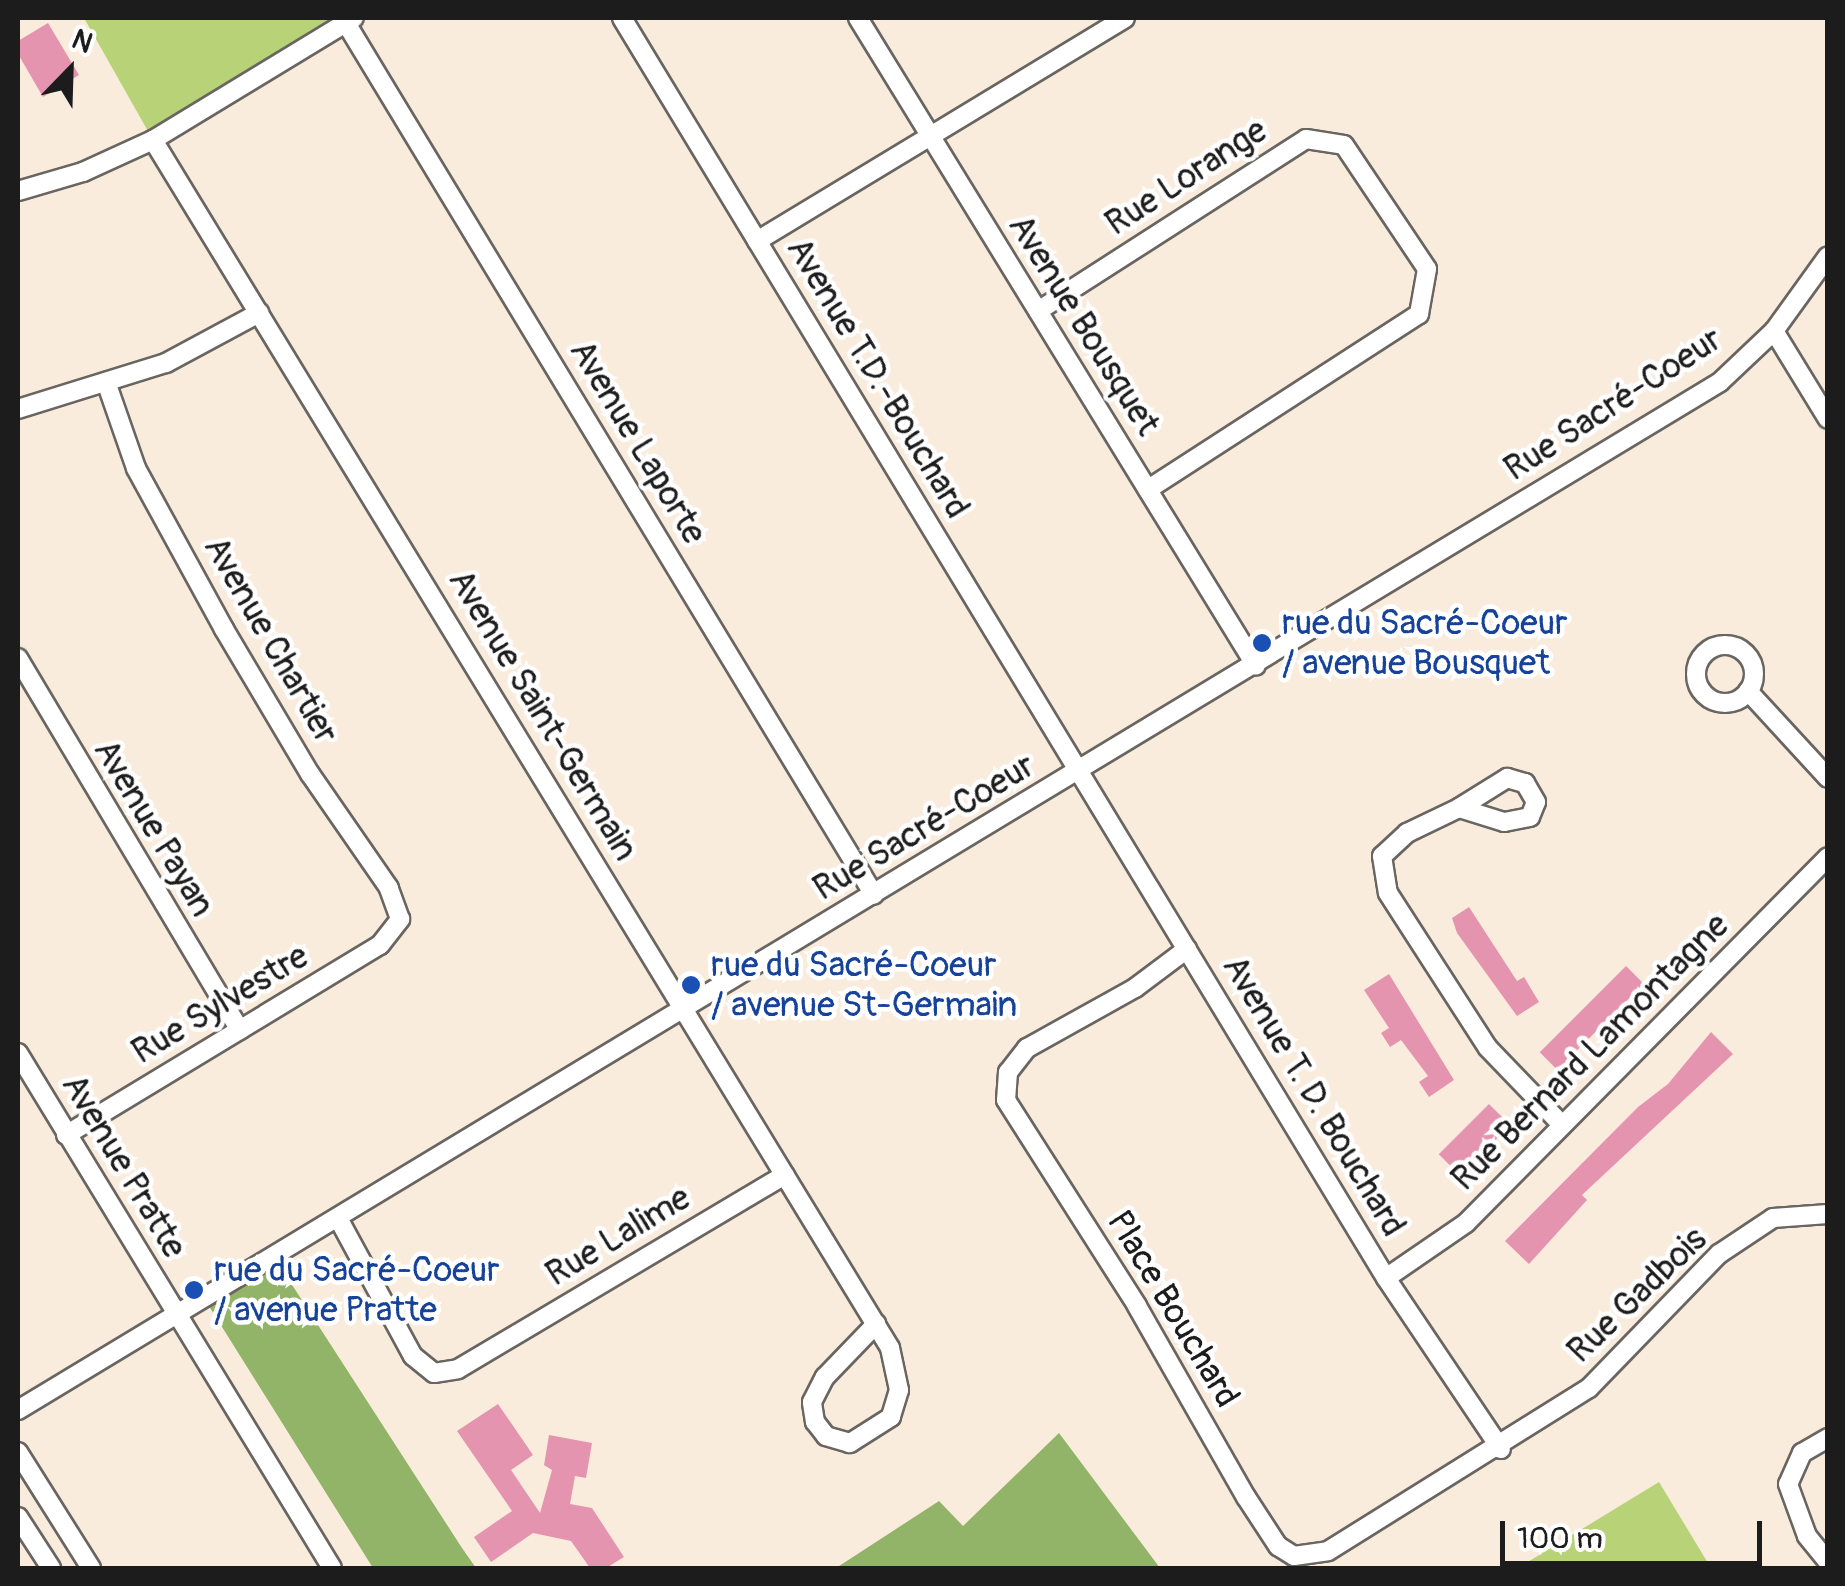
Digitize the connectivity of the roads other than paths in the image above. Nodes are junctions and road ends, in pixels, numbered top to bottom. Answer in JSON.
{"nodes":[{"id":1,"x":622,"y":18,"type":"edge"},
{"id":2,"x":858,"y":18,"type":"edge"},
{"id":3,"x":1125,"y":18,"type":"edge"},
{"id":4,"x":350,"y":20,"type":"edge"},
{"id":5,"x":930,"y":136,"type":"junction"},
{"id":6,"x":153,"y":140,"type":"junction"},
{"id":7,"x":18,"y":191,"type":"edge"},
{"id":8,"x":757,"y":241,"type":"junction"},
{"id":9,"x":1828,"y":256,"type":"edge"},
{"id":10,"x":1038,"y":311,"type":"junction"},
{"id":11,"x":259,"y":313,"type":"junction"},
{"id":12,"x":1774,"y":332,"type":"junction"},
{"id":13,"x":106,"y":382,"type":"junction"},
{"id":14,"x":18,"y":410,"type":"edge"},
{"id":15,"x":1828,"y":419,"type":"edge"},
{"id":16,"x":1148,"y":489,"type":"junction"},
{"id":17,"x":18,"y":658,"type":"edge"},
{"id":18,"x":1256,"y":666,"type":"junction"},
{"id":19,"x":1748,"y":691,"type":"dead end"},
{"id":20,"x":1078,"y":772,"type":"junction"},
{"id":21,"x":1828,"y":778,"type":"edge"},
{"id":22,"x":1459,"y":808,"type":"dead end"},
{"id":23,"x":1828,"y":857,"type":"edge"},
{"id":24,"x":874,"y":895,"type":"junction"},
{"id":25,"x":400,"y":919,"type":"joint"},
{"id":26,"x":1187,"y":949,"type":"junction"},
{"id":27,"x":684,"y":1009,"type":"junction"},
{"id":28,"x":240,"y":1030,"type":"junction"},
{"id":29,"x":18,"y":1053,"type":"edge"},
{"id":30,"x":1562,"y":1125,"type":"junction"},
{"id":31,"x":66,"y":1136,"type":"junction"},
{"id":32,"x":785,"y":1175,"type":"junction"},
{"id":33,"x":1828,"y":1214,"type":"edge"},
{"id":34,"x":338,"y":1218,"type":"junction"},
{"id":35,"x":1386,"y":1278,"type":"junction"},
{"id":36,"x":176,"y":1316,"type":"junction"},
{"id":37,"x":876,"y":1324,"type":"junction"},
{"id":38,"x":18,"y":1410,"type":"edge"},
{"id":39,"x":1828,"y":1438,"type":"edge"},
{"id":40,"x":1501,"y":1449,"type":"junction"},
{"id":41,"x":18,"y":1452,"type":"edge"},
{"id":42,"x":18,"y":1517,"type":"edge"},
{"id":43,"x":1828,"y":1562,"type":"edge"},
{"id":44,"x":51,"y":1568,"type":"edge"},
{"id":45,"x":91,"y":1568,"type":"edge"},
{"id":46,"x":332,"y":1568,"type":"edge"}],
"edges":[{"from":1,"to":8,"type":"street","name":"Avenue T.D.-Bouchard"},
{"from":2,"to":5,"type":"street","name":"Avenue Bousquet"},
{"from":3,"to":5,"type":"street"},
{"from":4,"to":6,"type":"street"},
{"from":4,"to":24,"type":"street","name":"Avenue Laporte"},
{"from":5,"to":8,"type":"street"},
{"from":5,"to":10,"type":"street","name":"Avenue Bousquet"},
{"from":6,"to":7,"type":"street"},
{"from":6,"to":11,"type":"street","name":"Avenue Saint-Germain"},
{"from":8,"to":20,"type":"street","name":"Avenue T.D.-Bouchard"},
{"from":9,"to":12,"type":"street","name":"Rue Sacré-Coeur"},
{"from":10,"to":16,"type":"street","name":"Avenue Bousquet"},
{"from":10,"to":16,"type":"street","name":"Rue Lorange"},
{"from":11,"to":13,"type":"street"},
{"from":11,"to":27,"type":"street","name":"Avenue Saint-Germain"},
{"from":12,"to":15,"type":"street"},
{"from":12,"to":18,"type":"street","name":"Rue Sacré-Coeur"},
{"from":13,"to":14,"type":"street"},
{"from":13,"to":25,"type":"street","name":"Avenue Chartier"},
{"from":16,"to":18,"type":"street","name":"Avenue Bousquet"},
{"from":17,"to":28,"type":"street","name":"Avenue Payan"},
{"from":18,"to":20,"type":"street","name":"Rue Sacré-Coeur"},
{"from":19,"to":21,"type":"street"},
{"from":20,"to":24,"type":"street","name":"Rue Sacré-Coeur"},
{"from":20,"to":26,"type":"street","name":"Avenue T. D. Bouchard"},
{"from":22,"to":30,"type":"street"},
{"from":23,"to":30,"type":"street","name":"Rue Bernard Lamontagne"},
{"from":24,"to":27,"type":"street","name":"Rue Sacré-Coeur"},
{"from":25,"to":28,"type":"street","name":"Rue Sylvestre"},
{"from":26,"to":35,"type":"street","name":"Avenue T. D. Bouchard"},
{"from":26,"to":40,"type":"street","name":"Place Bouchard"},
{"from":27,"to":32,"type":"street","name":"Avenue Saint-Germain"},
{"from":27,"to":34,"type":"street","name":"Rue Sacré-Coeur"},
{"from":28,"to":31,"type":"street","name":"Rue Sylvestre"},
{"from":29,"to":31,"type":"street","name":"Avenue Pratte"},
{"from":30,"to":35,"type":"street","name":"Rue Bernard Lamontagne"},
{"from":31,"to":36,"type":"street","name":"Avenue Pratte"},
{"from":32,"to":34,"type":"street","name":"Rue Lalime"},
{"from":32,"to":37,"type":"street","name":"Avenue Saint-Germain"},
{"from":33,"to":40,"type":"street","name":"Rue Gadbois"},
{"from":34,"to":36,"type":"street","name":"Rue Sacré-Coeur"},
{"from":35,"to":40,"type":"street","name":"Avenue T. D. Bouchard"},
{"from":36,"to":38,"type":"street","name":"Rue Sacré-Coeur"},
{"from":36,"to":46,"type":"street","name":"Avenue Pratte"},
{"from":37,"to":37,"type":"street","name":"Avenue Saint-Germain"},
{"from":39,"to":43,"type":"street"},
{"from":41,"to":45,"type":"street"},
{"from":42,"to":44,"type":"street"}]}
